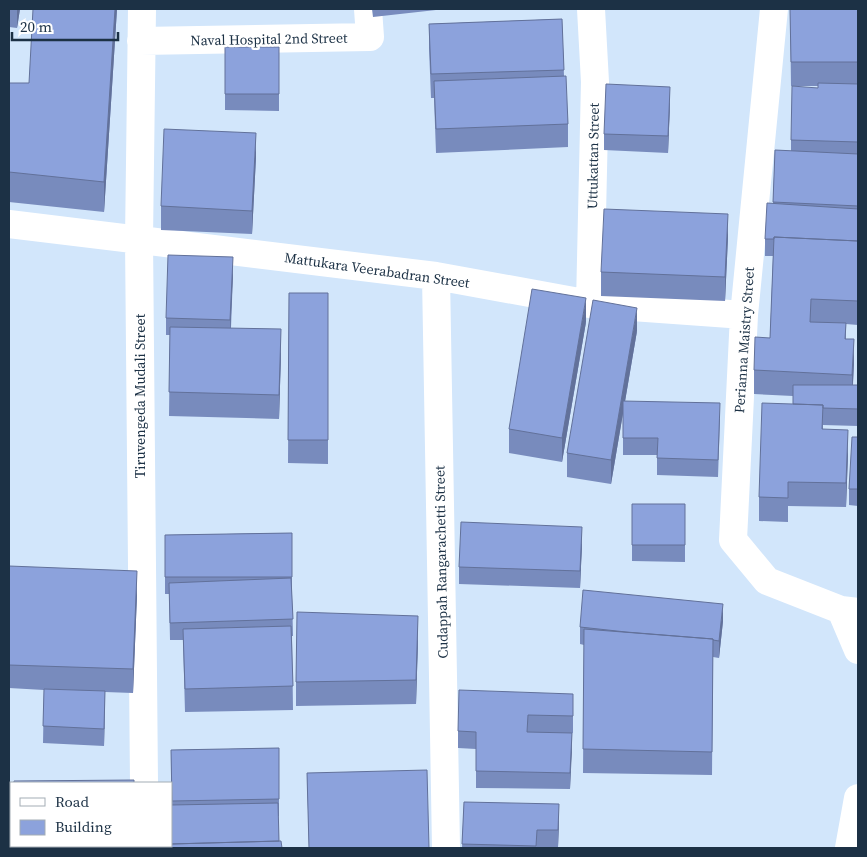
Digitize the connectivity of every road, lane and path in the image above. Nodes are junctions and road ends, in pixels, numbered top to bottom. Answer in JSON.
{"nodes":[{"id":1,"x":142,"y":9,"type":"edge"},
{"id":2,"x":368,"y":9,"type":"edge"},
{"id":3,"x":590,"y":9,"type":"edge"},
{"id":4,"x":774,"y":9,"type":"edge"},
{"id":5,"x":141,"y":42,"type":"junction"},
{"id":6,"x":9,"y":224,"type":"edge"},
{"id":7,"x":139,"y":239,"type":"junction"},
{"id":8,"x":436,"y":276,"type":"junction"},
{"id":9,"x":590,"y":304,"type":"junction"},
{"id":10,"x":744,"y":315,"type":"junction"},
{"id":11,"x":849,"y":611,"type":"edge"},
{"id":12,"x":858,"y":650,"type":"edge"},
{"id":13,"x":144,"y":782,"type":"edge"},
{"id":14,"x":858,"y":798,"type":"edge"},
{"id":15,"x":446,"y":848,"type":"edge"},
{"id":16,"x":849,"y":848,"type":"edge"}],
"edges":[{"from":1,"to":5,"type":"street","name":"Tiruvengeda Mudali Street"},
{"from":2,"to":5,"type":"street","name":"Naval Hospital 2nd Street"},
{"from":3,"to":9,"type":"street","name":"Uttukattan Street"},
{"from":4,"to":10,"type":"street","name":"Perianna Maistry Street"},
{"from":5,"to":7,"type":"street","name":"Tiruvengeda Mudali Street"},
{"from":6,"to":7,"type":"street","name":"Mattukara Veerabadran Street"},
{"from":7,"to":8,"type":"street","name":"Mattukara Veerabadran Street"},
{"from":7,"to":13,"type":"street","name":"Tiruvengeda Mudali Street"},
{"from":8,"to":9,"type":"street","name":"Mattukara Veerabadran Street"},
{"from":8,"to":15,"type":"street","name":"Cudappah Rangarachetti Street"},
{"from":9,"to":10,"type":"street","name":"Mattukara Veerabadran Street"},
{"from":10,"to":11,"type":"street","name":"Perianna Maistry Street"},
{"from":11,"to":12,"type":"street"},
{"from":14,"to":16,"type":"street"}]}
